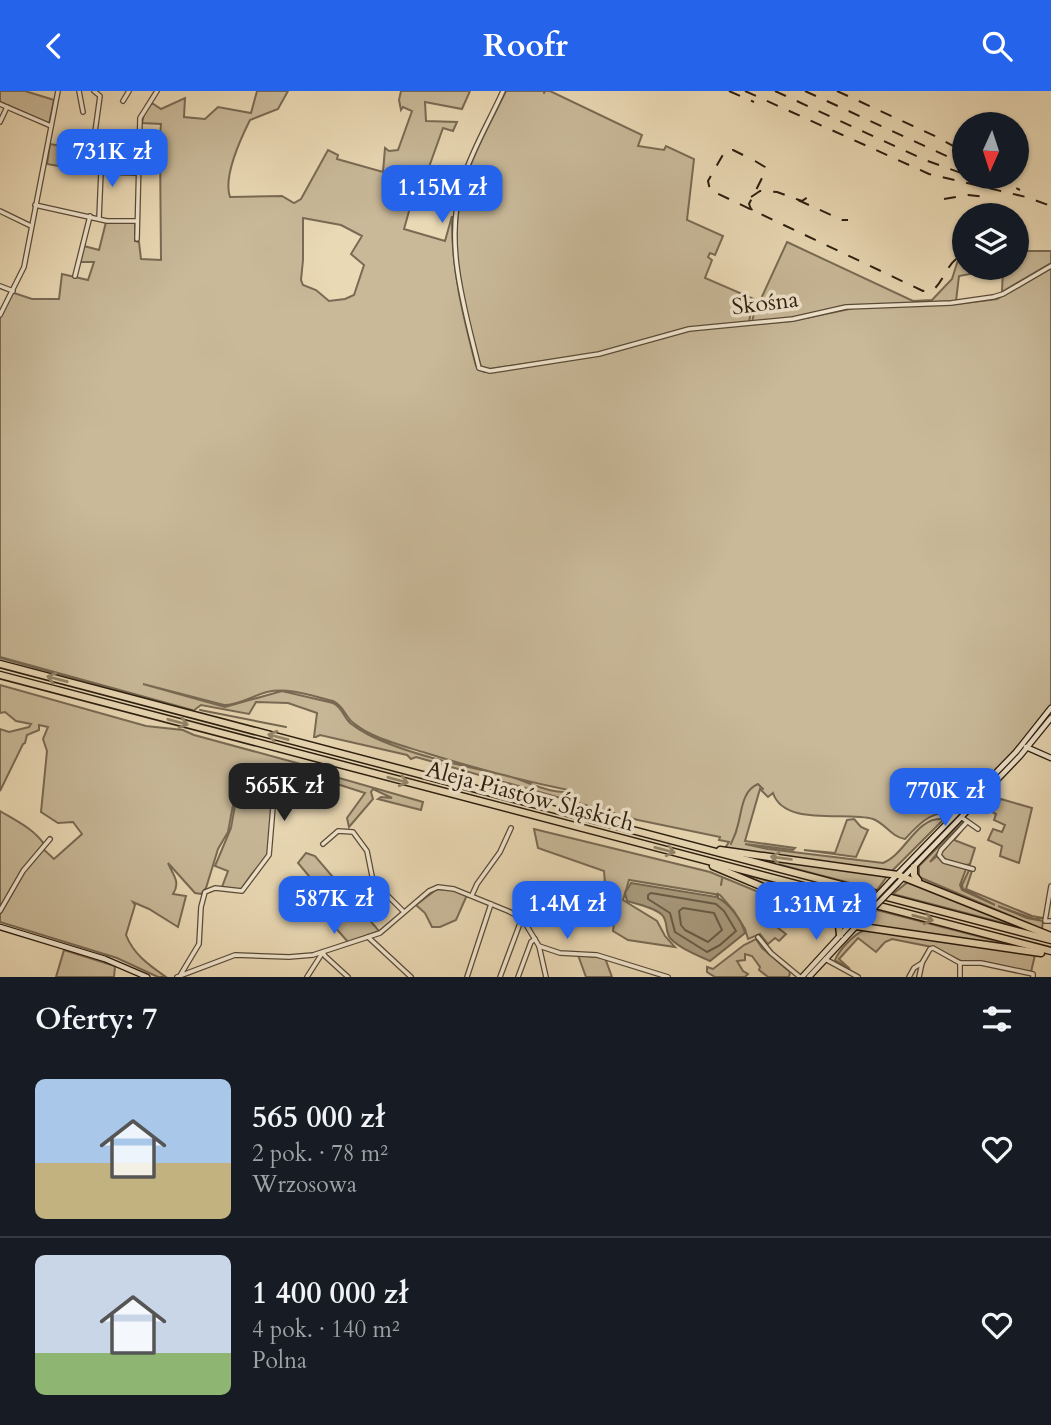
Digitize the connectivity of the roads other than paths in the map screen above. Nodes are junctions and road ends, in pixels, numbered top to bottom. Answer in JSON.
{"nodes":[{"id":1,"x":58,"y":91,"type":"edge"},
{"id":2,"x":79,"y":91,"type":"edge"},
{"id":3,"x":94,"y":91,"type":"edge"},
{"id":4,"x":129,"y":91,"type":"edge"},
{"id":5,"x":157,"y":91,"type":"edge"},
{"id":6,"x":503,"y":91,"type":"edge"},
{"id":7,"x":123,"y":101,"type":"dead end"},
{"id":8,"x":0,"y":104,"type":"edge"},
{"id":9,"x":7,"y":107,"type":"junction"},
{"id":10,"x":83,"y":112,"type":"dead end"},
{"id":11,"x":0,"y":122,"type":"edge"},
{"id":12,"x":51,"y":126,"type":"junction"},
{"id":13,"x":95,"y":132,"type":"dead end"},
{"id":14,"x":138,"y":173,"type":"junction"},
{"id":15,"x":35,"y":205,"type":"junction"},
{"id":16,"x":0,"y":211,"type":"edge"},
{"id":17,"x":90,"y":216,"type":"junction"},
{"id":18,"x":99,"y":218,"type":"junction"},
{"id":19,"x":136,"y":221,"type":"junction"},
{"id":20,"x":31,"y":226,"type":"junction"},
{"id":21,"x":137,"y":239,"type":"dead end"},
{"id":22,"x":1051,"y":266,"type":"edge"},
{"id":23,"x":75,"y":276,"type":"dead end"},
{"id":24,"x":0,"y":286,"type":"edge"},
{"id":25,"x":13,"y":291,"type":"junction"},
{"id":26,"x":0,"y":316,"type":"edge"},
{"id":27,"x":0,"y":664,"type":"edge"},
{"id":28,"x":0,"y":675,"type":"edge"},
{"id":29,"x":1051,"y":708,"type":"edge"},
{"id":30,"x":1051,"y":718,"type":"edge"},
{"id":31,"x":1025,"y":746,"type":"junction"},
{"id":32,"x":1051,"y":758,"type":"edge"},
{"id":33,"x":274,"y":795,"type":"dead end"},
{"id":34,"x":961,"y":817,"type":"junction"},
{"id":35,"x":967,"y":822,"type":"junction"},
{"id":36,"x":512,"y":828,"type":"dead end"},
{"id":37,"x":978,"y":829,"type":"dead end"},
{"id":38,"x":50,"y":839,"type":"dead end"},
{"id":39,"x":323,"y":844,"type":"dead end"},
{"id":40,"x":693,"y":846,"type":"junction"},
{"id":41,"x":692,"y":857,"type":"junction"},
{"id":42,"x":914,"y":867,"type":"junction"},
{"id":43,"x":973,"y":869,"type":"dead end"},
{"id":44,"x":901,"y":876,"type":"junction"},
{"id":45,"x":922,"y":883,"type":"junction"},
{"id":46,"x":1051,"y":886,"type":"edge"},
{"id":47,"x":472,"y":895,"type":"junction"},
{"id":48,"x":491,"y":904,"type":"junction"},
{"id":49,"x":0,"y":911,"type":"edge"},
{"id":50,"x":404,"y":912,"type":"junction"},
{"id":51,"x":522,"y":918,"type":"junction"},
{"id":52,"x":833,"y":918,"type":"junction"},
{"id":53,"x":1050,"y":921,"type":"edge"},
{"id":54,"x":853,"y":925,"type":"junction"},
{"id":55,"x":0,"y":927,"type":"edge"},
{"id":56,"x":840,"y":935,"type":"junction"},
{"id":57,"x":368,"y":937,"type":"junction"},
{"id":58,"x":758,"y":937,"type":"dead end"},
{"id":59,"x":1051,"y":938,"type":"edge"},
{"id":60,"x":535,"y":939,"type":"junction"},
{"id":61,"x":539,"y":946,"type":"junction"},
{"id":62,"x":323,"y":952,"type":"junction"},
{"id":63,"x":1051,"y":953,"type":"edge"},
{"id":64,"x":825,"y":959,"type":"junction"},
{"id":65,"x":922,"y":963,"type":"junction"},
{"id":66,"x":960,"y":963,"type":"junction"},
{"id":67,"x":178,"y":976,"type":"edge"},
{"id":68,"x":1033,"y":976,"type":"edge"},
{"id":69,"x":147,"y":977,"type":"edge"},
{"id":70,"x":307,"y":977,"type":"edge"},
{"id":71,"x":348,"y":977,"type":"edge"},
{"id":72,"x":411,"y":977,"type":"edge"},
{"id":73,"x":467,"y":977,"type":"edge"},
{"id":74,"x":500,"y":977,"type":"edge"},
{"id":75,"x":518,"y":977,"type":"edge"},
{"id":76,"x":546,"y":977,"type":"edge"},
{"id":77,"x":668,"y":977,"type":"edge"},
{"id":78,"x":801,"y":977,"type":"edge"},
{"id":79,"x":809,"y":977,"type":"edge"},
{"id":80,"x":858,"y":977,"type":"edge"},
{"id":81,"x":909,"y":977,"type":"edge"},
{"id":82,"x":919,"y":977,"type":"edge"},
{"id":83,"x":960,"y":977,"type":"edge"}],
"edges":[{"from":1,"to":12,"type":"street"},
{"from":2,"to":10,"type":"street"},
{"from":3,"to":13,"type":"street"},
{"from":4,"to":7,"type":"street"},
{"from":5,"to":14,"type":"street"},
{"from":6,"to":22,"type":"street","name":"Skośna"},
{"from":8,"to":9,"type":"street"},
{"from":9,"to":11,"type":"street"},
{"from":9,"to":12,"type":"street"},
{"from":12,"to":15,"type":"street"},
{"from":14,"to":18,"type":"street"},
{"from":14,"to":19,"type":"street"},
{"from":15,"to":17,"type":"street"},
{"from":15,"to":20,"type":"street"},
{"from":16,"to":20,"type":"street"},
{"from":17,"to":18,"type":"street"},
{"from":17,"to":23,"type":"street"},
{"from":18,"to":19,"type":"street"},
{"from":19,"to":21,"type":"street"},
{"from":20,"to":25,"type":"street"},
{"from":24,"to":25,"type":"street"},
{"from":25,"to":26,"type":"street"},
{"from":40,"to":27,"type":"highway","name":"Aleja Piastów Śląskich","one_way":true},
{"from":28,"to":41,"type":"highway","name":"Aleja Piastów Śląskich","one_way":true},
{"from":29,"to":31,"type":"main road"},
{"from":30,"to":31,"type":"main road"},
{"from":31,"to":32,"type":"main road"},
{"from":31,"to":34,"type":"main road"},
{"from":31,"to":44,"type":"main road"},
{"from":33,"to":67,"type":"street"},
{"from":34,"to":35,"type":"street"},
{"from":34,"to":42,"type":"main road"},
{"from":35,"to":37,"type":"street"},
{"from":35,"to":43,"type":"street"},
{"from":36,"to":47,"type":"street"},
{"from":38,"to":49,"type":"street"},
{"from":39,"to":50,"type":"street"},
{"from":44,"to":40,"type":"highway","one_way":true},
{"from":40,"to":59,"type":"highway","name":"Aleja Piastów Śląskich"},
{"from":41,"to":52,"type":"highway"},
{"from":41,"to":63,"type":"highway","name":"Aleja Piastów Śląskich","one_way":true},
{"from":42,"to":44,"type":"main road"},
{"from":42,"to":45,"type":"highway"},
{"from":44,"to":45,"type":"highway"},
{"from":44,"to":54,"type":"main road","bridge":true},
{"from":45,"to":59,"type":"highway"},
{"from":46,"to":53,"type":"street"},
{"from":47,"to":48,"type":"street"},
{"from":47,"to":50,"type":"street"},
{"from":48,"to":51,"type":"street"},
{"from":48,"to":73,"type":"street"},
{"from":50,"to":57,"type":"street"},
{"from":51,"to":60,"type":"street"},
{"from":51,"to":74,"type":"street"},
{"from":52,"to":54,"type":"highway"},
{"from":52,"to":56,"type":"highway"},
{"from":54,"to":56,"type":"main road"},
{"from":54,"to":63,"type":"highway"},
{"from":54,"to":64,"type":"main road"},
{"from":55,"to":69,"type":"main road"},
{"from":56,"to":78,"type":"main road"},
{"from":57,"to":62,"type":"street"},
{"from":57,"to":72,"type":"street"},
{"from":58,"to":78,"type":"street"},
{"from":60,"to":61,"type":"street"},
{"from":60,"to":75,"type":"street"},
{"from":61,"to":76,"type":"street"},
{"from":61,"to":77,"type":"street"},
{"from":62,"to":67,"type":"street"},
{"from":62,"to":70,"type":"street"},
{"from":62,"to":71,"type":"street"},
{"from":64,"to":79,"type":"main road"},
{"from":64,"to":80,"type":"street"},
{"from":65,"to":66,"type":"street"},
{"from":65,"to":81,"type":"street"},
{"from":65,"to":82,"type":"street"},
{"from":66,"to":68,"type":"street"},
{"from":66,"to":83,"type":"street"}]}
